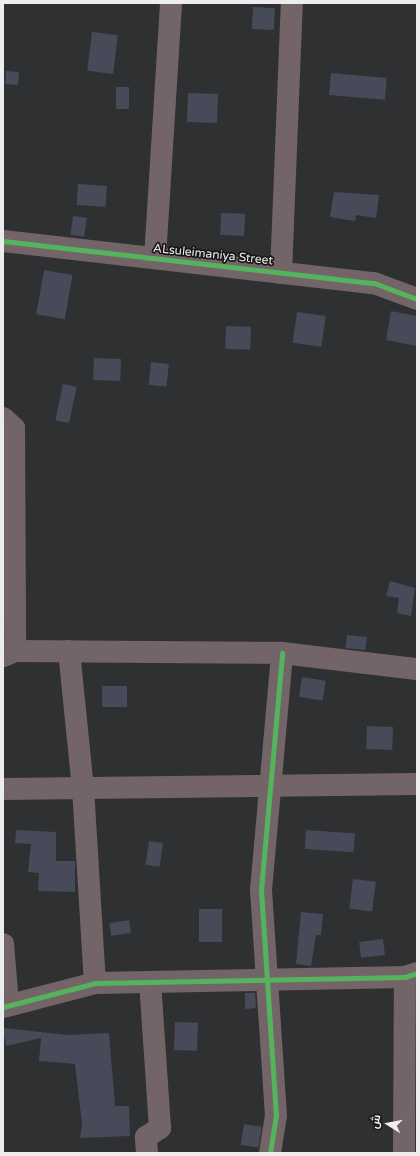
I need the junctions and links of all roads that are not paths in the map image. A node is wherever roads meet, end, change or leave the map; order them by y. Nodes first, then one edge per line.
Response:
1 (171, 3) edge
2 (292, 3) edge
3 (3, 241) edge
4 (155, 258) junction
5 (281, 273) junction
6 (417, 300) edge
7 (3, 418) edge
8 (69, 651) junction
9 (9, 653) edge
10 (282, 653) junction
11 (417, 669) edge
12 (417, 784) edge
13 (271, 786) junction
14 (83, 788) junction
15 (3, 789) edge
16 (3, 944) edge
17 (411, 975) edge
18 (267, 980) junction
19 (150, 982) junction
20 (95, 983) junction
21 (5, 1006) edge
22 (146, 1153) edge
23 (270, 1153) edge
24 (404, 1153) edge

1 - 4 street
2 - 5 street
3 - 4 street, ALsuleimaniya Street
4 - 5 street, ALsuleimaniya Street
5 - 6 street, ALsuleimaniya Street
7 - 9 street
8 - 9 street
8 - 10 street
8 - 14 street
10 - 11 street
10 - 13 street
12 - 13 street
13 - 14 street
13 - 18 street
14 - 15 street
14 - 20 street
16 - 21 street
17 - 18 street
17 - 24 street
18 - 19 street
18 - 23 street
19 - 20 street
19 - 22 street
20 - 21 street

